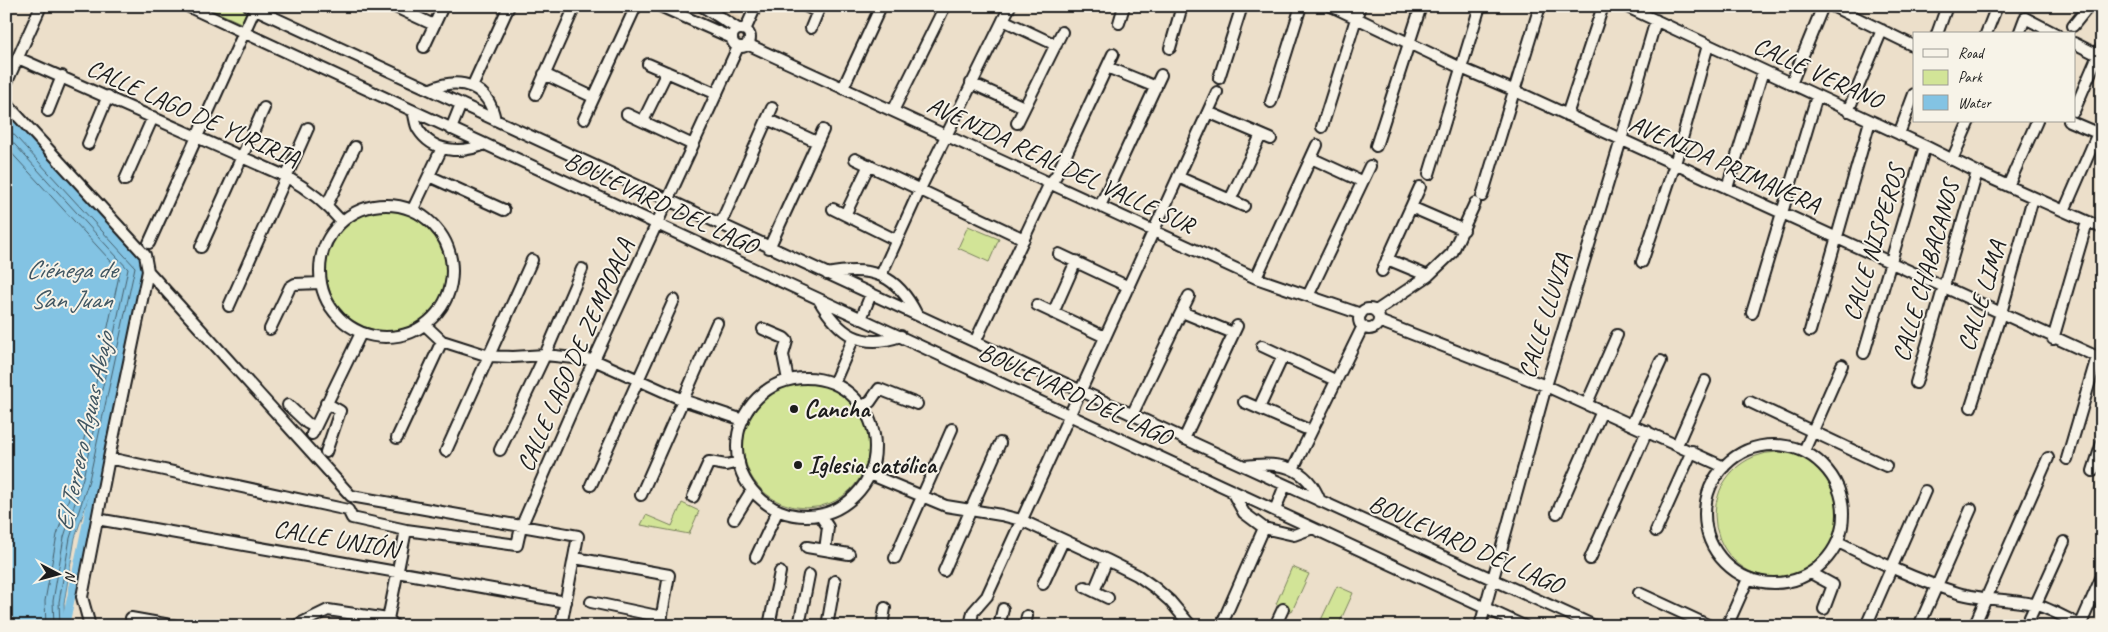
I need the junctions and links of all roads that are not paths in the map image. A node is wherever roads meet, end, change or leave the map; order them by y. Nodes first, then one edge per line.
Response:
1 (41, 6) edge
2 (187, 6) edge
3 (393, 6) edge
4 (443, 6) edge
5 (509, 6) edge
6 (576, 6) edge
7 (636, 6) edge
8 (660, 6) edge
9 (702, 6) edge
10 (756, 6) edge
11 (805, 6) edge
12 (881, 6) edge
13 (945, 6) edge
14 (1010, 6) edge
15 (1124, 6) edge
16 (1182, 6) edge
17 (1242, 6) edge
18 (1301, 6) edge
19 (1331, 6) edge
20 (1360, 6) edge
21 (1420, 6) edge
22 (1480, 6) edge
23 (1540, 6) edge
24 (1603, 6) edge
25 (1823, 6) edge
26 (1832, 6) edge
27 (1948, 6) edge
28 (1997, 6) edge
29 (2090, 6) edge
30 (253, 7) edge
31 (1626, 7) edge
32 (819, 9) edge
33 (1357, 18) junction
34 (1003, 20) junction
35 (1656, 20) junction
36 (1119, 22) dead end
37 (434, 25) junction
38 (2073, 26) dead end
39 (811, 28) dead end
40 (1882, 30) junction
41 (738, 32) junction
42 (1062, 32) dead end
43 (1938, 32) edge
44 (1987, 32) edge
45 (2021, 32) edge
46 (2052, 32) edge
47 (245, 33) junction
48 (1056, 44) junction
49 (1409, 44) junction
50 (2076, 44) edge
51 (743, 45) junction
52 (1708, 46) junction
53 (1913, 46) edge
54 (424, 47) dead end
55 (1170, 48) dead end
56 (2100, 52) edge
57 (1112, 54) dead end
58 (18, 58) junction
59 (648, 64) dead end
60 (1106, 67) junction
61 (1461, 68) junction
62 (1763, 71) junction
63 (667, 72) junction
64 (544, 74) junction
65 (1161, 75) dead end
66 (62, 76) junction
67 (1219, 78) dead end
68 (971, 83) junction
69 (6, 84) edge
70 (1791, 84) junction
71 (472, 87) junction
72 (1156, 87) junction
73 (843, 88) junction
74 (431, 89) junction
75 (1514, 90) junction
76 (1217, 92) dead end
77 (536, 94) dead end
78 (717, 94) junction
79 (108, 96) junction
80 (1817, 96) junction
81 (593, 97) junction
82 (1913, 97) edge
83 (1271, 102) dead end
84 (6, 103) edge
85 (461, 104) junction
86 (2076, 106) edge
87 (1024, 107) junction
88 (264, 108) dead end
89 (772, 108) dead end
90 (48, 111) dead end
91 (413, 111) junction
92 (893, 111) junction
93 (1848, 111) junction
94 (1208, 112) junction
95 (627, 114) dead end
96 (1567, 115) junction
97 (153, 117) junction
98 (584, 119) dead end
99 (767, 119) junction
100 (495, 120) junction
101 (643, 121) junction
102 (1870, 121) junction
103 (1969, 122) edge
104 (2037, 122) edge
105 (2072, 122) edge
106 (1017, 123) dead end
107 (1322, 126) dead end
108 (308, 128) dead end
109 (451, 129) junction
110 (823, 130) dead end
111 (1899, 134) junction
112 (2100, 134) edge
113 (1261, 135) junction
114 (946, 136) junction
115 (197, 137) junction
116 (1271, 139) dead end
117 (1621, 140) junction
118 (818, 142) junction
119 (88, 144) dead end
120 (485, 144) junction
121 (693, 145) junction
122 (1316, 145) dead end
123 (355, 146) dead end
124 (1376, 146) dead end
125 (1925, 146) junction
126 (442, 148) junction
127 (242, 156) junction
128 (1311, 158) junction
129 (855, 159) dead end
130 (1952, 160) junction
131 (1674, 164) junction
132 (869, 165) junction
133 (1370, 166) dead end
134 (1977, 172) junction
135 (1429, 174) dead end
136 (429, 176) junction
137 (287, 177) junction
138 (1178, 177) junction
139 (125, 180) dead end
140 (1361, 180) junction
141 (1050, 183) junction
142 (1420, 186) dead end
143 (2008, 186) junction
144 (1727, 188) junction
145 (920, 189) junction
146 (2033, 198) junction
147 (668, 200) junction
148 (1230, 200) junction
149 (327, 205) junction
150 (1100, 206) junction
151 (1244, 206) dead end
152 (1411, 207) junction
153 (412, 209) junction
154 (833, 209) dead end
155 (504, 210) dead end
156 (2064, 211) junction
157 (1783, 213) junction
158 (844, 215) junction
159 (341, 221) junction
160 (2088, 222) junction
161 (656, 224) junction
162 (720, 225) junction
163 (2102, 228) edge
164 (1464, 230) junction
165 (1154, 231) junction
166 (1836, 238) junction
167 (1024, 239) junction
168 (896, 240) junction
169 (149, 243) dead end
170 (201, 247) dead end
171 (769, 248) junction
172 (1060, 254) dead end
173 (1387, 259) junction
174 (532, 260) dead end
175 (1076, 261) junction
176 (1642, 262) dead end
177 (1891, 262) junction
178 (582, 269) dead end
179 (148, 271) junction
180 (1382, 271) dead end
181 (827, 274) junction
182 (881, 276) junction
183 (1428, 276) junction
184 (1256, 278) junction
185 (320, 283) junction
186 (1129, 287) junction
187 (1944, 287) junction
188 (871, 294) junction
189 (1189, 296) dead end
190 (1308, 296) junction
191 (674, 300) dead end
192 (819, 300) junction
193 (229, 306) dead end
194 (1037, 306) dead end
195 (1182, 312) junction
196 (1052, 313) junction
197 (2001, 313) junction
198 (1361, 314) junction
199 (1752, 314) dead end
200 (918, 315) junction
201 (1377, 316) junction
202 (861, 319) junction
203 (717, 323) dead end
204 (424, 325) junction
205 (1363, 326) junction
206 (270, 329) dead end
207 (763, 329) dead end
208 (1810, 331) dead end
209 (362, 333) junction
210 (1617, 335) dead end
211 (901, 336) junction
212 (854, 337) junction
213 (1105, 337) junction
214 (2053, 339) junction
215 (442, 341) junction
216 (975, 342) junction
217 (1262, 346) dead end
218 (1864, 353) dead end
219 (545, 355) junction
220 (489, 356) junction
221 (1283, 356) junction
222 (2099, 358) edge
223 (594, 360) junction
224 (1661, 361) dead end
225 (1842, 365) dead end
226 (638, 380) junction
227 (788, 380) junction
228 (1335, 380) junction
229 (1706, 381) dead end
230 (1916, 382) dead end
231 (834, 384) junction
232 (1546, 386) junction
233 (1080, 390) junction
234 (683, 400) junction
235 (1244, 402) dead end
236 (1750, 402) dead end
237 (1587, 403) junction
238 (326, 404) junction
239 (917, 404) dead end
240 (288, 405) dead end
241 (862, 406) junction
242 (1971, 407) dead end
243 (1260, 408) junction
244 (1602, 411) junction
245 (1069, 415) junction
246 (1132, 415) junction
247 (743, 420) junction
248 (1632, 424) junction
249 (952, 429) dead end
250 (1311, 431) junction
251 (1647, 431) junction
252 (1812, 433) junction
253 (398, 438) dead end
254 (1184, 439) junction
255 (1000, 443) dead end
256 (2102, 443) edge
257 (1677, 445) junction
258 (500, 450) dead end
259 (446, 451) dead end
260 (1692, 451) junction
261 (1804, 451) junction
262 (326, 452) dead end
263 (109, 458) junction
264 (2048, 458) dead end
265 (2067, 459) dead end
266 (739, 462) junction
267 (1245, 466) junction
268 (1886, 466) dead end
269 (1724, 467) junction
270 (1293, 469) junction
271 (2093, 472) dead end
272 (869, 474) junction
273 (591, 485) dead end
274 (1285, 485) junction
275 (752, 490) junction
276 (1231, 490) junction
277 (1925, 491) dead end
278 (642, 494) dead end
279 (351, 496) junction
280 (693, 497) dead end
281 (922, 498) junction
282 (1320, 501) junction
283 (1971, 509) dead end
284 (348, 510) junction
285 (778, 510) junction
286 (1275, 510) junction
287 (971, 511) junction
288 (1557, 513) dead end
289 (820, 515) junction
290 (97, 519) junction
291 (734, 519) dead end
292 (1022, 520) junction
293 (521, 527) junction
294 (1264, 528) junction
295 (1313, 528) junction
296 (406, 530) junction
297 (1656, 531) dead end
298 (1063, 541) junction
299 (1838, 542) junction
300 (2064, 542) dead end
301 (807, 547) dead end
302 (825, 550) junction
303 (849, 554) dead end
304 (756, 556) dead end
305 (574, 558) junction
306 (895, 558) dead end
307 (1590, 559) dead end
308 (1107, 560) junction
309 (1892, 568) junction
310 (944, 571) dead end
311 (399, 572) junction
312 (780, 572) dead end
313 (1811, 574) junction
314 (809, 575) dead end
315 (2102, 576) edge
316 (1492, 579) junction
317 (1748, 579) junction
318 (836, 581) dead end
319 (1043, 584) dead end
320 (1937, 586) junction
321 (1639, 593) dead end
322 (1108, 598) dead end
323 (1986, 599) junction
324 (566, 602) junction
325 (591, 602) dead end
326 (2035, 605) junction
327 (885, 608) dead end
328 (1485, 608) junction
329 (1003, 609) dead end
330 (1283, 609) dead end
331 (1824, 609) dead end
332 (131, 618) dead end
333 (661, 621) edge
334 (392, 622) edge
335 (2081, 625) edge
336 (90, 626) edge
337 (176, 626) edge
338 (294, 626) edge
339 (561, 626) edge
340 (769, 626) edge
341 (799, 626) edge
342 (826, 626) edge
343 (882, 626) edge
344 (970, 626) edge
345 (999, 626) edge
346 (1191, 626) edge
347 (1221, 626) edge
348 (1275, 626) edge
349 (1480, 626) edge
350 (1524, 626) edge
351 (1595, 626) edge
352 (1710, 626) edge
353 (1727, 626) edge
354 (1866, 626) edge
355 (1919, 626) edge
356 (1974, 626) edge
357 (2026, 626) edge

1 - 58 street
2 - 47 street, BOULEVARD DEL LAGO
3 - 37 street
4 - 37 street
5 - 71 street
6 - 64 street
7 - 81 street
8 - 41 street
9 - 41 street
10 - 41 street
11 - 32 street
12 - 73 street
13 - 92 street
14 - 34 street
15 - 36 street
16 - 55 street
17 - 67 street
18 - 83 street
19 - 33 street, AVENIDA PRIMAVERA
20 - 33 street
21 - 49 street
22 - 61 street
23 - 75 street
24 - 96 street
25 - 70 street
26 - 40 street
27 - 43 street
28 - 44 street
29 - 38 street
30 - 47 street
30 - 74 street, BOULEVARD DEL LAGO
31 - 35 street, CALLE VERANO
32 - 39 street
33 - 49 street, AVENIDA PRIMAVERA
33 - 107 street
34 - 48 street
34 - 68 street
35 - 52 street, CALLE VERANO
35 - 117 street, CALLE LLUVIA
37 - 54 street
40 - 53 street
40 - 93 street
41 - 51 street
41 - 51 street
42 - 48 street
45 - 46 street
47 - 91 street, BOULEVARD DEL LAGO
47 - 115 street
48 - 87 street
49 - 61 street, AVENIDA PRIMAVERA
49 - 124 street
50 - 56 street
51 - 73 street, AVENIDA REAL DEL VALLE SUR
51 - 78 street, CALLE LAGO DE ZEMPOALA
52 - 62 street, CALLE VERANO
52 - 131 street
56 - 86 street
57 - 60 street
58 - 66 street, CALLE LAGO DE YURIRIA
58 - 69 street
59 - 63 street
60 - 72 street
60 - 141 street
61 - 75 street, AVENIDA PRIMAVERA
61 - 135 street
62 - 70 street, CALLE VERANO
62 - 144 street
63 - 78 street
63 - 101 street
64 - 77 street
64 - 81 street
65 - 72 street
66 - 79 street, CALLE LAGO DE YURIRIA
66 - 90 street
68 - 87 street
68 - 114 street
70 - 80 street, CALLE VERANO
71 - 74 street
71 - 100 street
72 - 150 street
73 - 92 street, AVENIDA REAL DEL VALLE SUR
74 - 85 street, BOULEVARD DEL LAGO
75 - 96 street, AVENIDA PRIMAVERA
75 - 164 street
76 - 94 street
78 - 121 street, CALLE LAGO DE ZEMPOALA
79 - 97 street, CALLE LAGO DE YURIRIA
79 - 119 street
80 - 93 street, CALLE VERANO
80 - 157 street
81 - 98 street
82 - 111 street, CALLE NISPEROS
84 - 179 street
85 - 100 street, BOULEVARD DEL LAGO
85 - 109 street
87 - 106 street
88 - 127 street
89 - 99 street
91 - 109 street, BOULEVARD DEL LAGO
91 - 126 street
92 - 114 street, AVENIDA REAL DEL VALLE SUR
93 - 102 street, CALLE VERANO
94 - 113 street
94 - 138 street
95 - 101 street
96 - 117 street, AVENIDA PRIMAVERA
97 - 115 street, CALLE LAGO DE YURIRIA
97 - 139 street
99 - 118 street
99 - 162 street
100 - 147 street, BOULEVARD DEL LAGO
101 - 121 street
102 - 111 street, CALLE VERANO
102 - 166 street
103 - 130 street
104 - 143 street
105 - 112 street
108 - 137 street
109 - 120 street, BOULEVARD DEL LAGO
110 - 118 street
111 - 125 street, CALLE VERANO
112 - 156 street
113 - 116 street
113 - 148 street
114 - 141 street, AVENIDA REAL DEL VALLE SUR
114 - 145 street
115 - 127 street, CALLE LAGO DE YURIRIA
115 - 169 street
117 - 131 street, AVENIDA PRIMAVERA
117 - 232 street, CALLE LLUVIA
118 - 171 street
120 - 126 street
120 - 161 street, BOULEVARD DEL LAGO
121 - 147 street, CALLE LAGO DE ZEMPOALA
122 - 128 street
123 - 149 street
125 - 130 street, CALLE VERANO
125 - 177 street, CALLE NISPEROS
126 - 136 street
127 - 137 street, CALLE LAGO DE YURIRIA
127 - 170 street
128 - 140 street
128 - 184 street
129 - 132 street
130 - 134 street, CALLE VERANO
131 - 144 street, AVENIDA PRIMAVERA
131 - 176 street
132 - 145 street
132 - 158 street
133 - 140 street
134 - 143 street, CALLE VERANO
134 - 187 street, CALLE CHABACANOS
136 - 153 street
136 - 155 street
137 - 149 street, CALLE LAGO DE YURIRIA
137 - 193 street
138 - 148 street
138 - 165 street
140 - 190 street
141 - 150 street, AVENIDA REAL DEL VALLE SUR
141 - 167 street
142 - 152 street
143 - 146 street, CALLE VERANO
144 - 157 street, AVENIDA PRIMAVERA
145 - 167 street
145 - 168 street
146 - 156 street, CALLE VERANO
146 - 197 street, CALLE LIMA
147 - 161 street, CALLE LAGO DE ZEMPOALA
147 - 162 street, BOULEVARD DEL LAGO
148 - 151 street
149 - 159 street, CALLE LAGO DE YURIRIA
150 - 165 street, AVENIDA REAL DEL VALLE SUR
152 - 164 street
152 - 173 street
153 - 159 street
153 - 204 street
154 - 158 street
156 - 160 street, CALLE VERANO
157 - 166 street, AVENIDA PRIMAVERA
157 - 199 street
158 - 168 street
159 - 185 street
160 - 163 street, CALLE VERANO
160 - 214 street
161 - 192 street, BOULEVARD DEL LAGO
161 - 223 street, CALLE LAGO DE ZEMPOALA
162 - 171 street, BOULEVARD DEL LAGO
164 - 183 street
165 - 184 street, AVENIDA REAL DEL VALLE SUR
165 - 186 street
166 - 177 street, AVENIDA PRIMAVERA
166 - 208 street
167 - 216 street
168 - 182 street
171 - 181 street, BOULEVARD DEL LAGO
172 - 175 street
173 - 180 street
173 - 183 street
174 - 220 street
175 - 186 street
175 - 196 street
177 - 187 street, AVENIDA PRIMAVERA
177 - 218 street, CALLE NISPEROS
178 - 219 street
179 - 263 street
179 - 279 street
181 - 182 street
181 - 188 street, BOULEVARD DEL LAGO
182 - 200 street
183 - 201 street
184 - 190 street, AVENIDA REAL DEL VALLE SUR
185 - 206 street
185 - 209 street
186 - 213 street
187 - 197 street, AVENIDA PRIMAVERA
187 - 230 street, CALLE CHABACANOS
188 - 200 street, BOULEVARD DEL LAGO
188 - 202 street
189 - 195 street
190 - 198 street, AVENIDA REAL DEL VALLE SUR
191 - 226 street
192 - 202 street, BOULEVARD DEL LAGO
192 - 212 street
194 - 196 street
195 - 246 street
195 - 254 street
196 - 213 street
197 - 214 street, AVENIDA PRIMAVERA
197 - 242 street, CALLE LIMA
198 - 201 street
198 - 205 street
200 - 216 street, BOULEVARD DEL LAGO
201 - 205 street
201 - 232 street
202 - 211 street, BOULEVARD DEL LAGO
203 - 234 street
204 - 209 street
204 - 215 street
205 - 228 street
207 - 227 street
209 - 238 street
210 - 237 street
211 - 212 street
211 - 245 street, BOULEVARD DEL LAGO
212 - 231 street
213 - 233 street
214 - 222 street, AVENIDA PRIMAVERA
215 - 220 street
215 - 253 street
216 - 233 street, BOULEVARD DEL LAGO
217 - 221 street
219 - 220 street
219 - 223 street
219 - 258 street
220 - 259 street
221 - 228 street
221 - 243 street
222 - 265 street
223 - 226 street
223 - 293 street, CALLE LAGO DE ZEMPOALA
224 - 248 street
225 - 252 street
226 - 234 street
226 - 273 street
227 - 231 street
227 - 247 street
228 - 250 street
229 - 257 street
231 - 241 street
232 - 237 street
232 - 316 street, CALLE LLUVIA
233 - 245 street
233 - 246 street, BOULEVARD DEL LAGO
234 - 247 street
234 - 278 street
235 - 243 street
236 - 252 street
237 - 244 street
238 - 240 street
238 - 262 street
239 - 241 street
241 - 272 street
243 - 250 street
244 - 248 street
244 - 288 street
245 - 276 street, BOULEVARD DEL LAGO
245 - 292 street
246 - 254 street, BOULEVARD DEL LAGO
247 - 266 street
248 - 251 street
249 - 281 street
250 - 270 street
251 - 257 street
251 - 307 street
252 - 261 street
252 - 268 street
254 - 267 street, BOULEVARD DEL LAGO
255 - 287 street
256 - 271 street
257 - 260 street
260 - 269 street
260 - 297 street
261 - 269 street
261 - 299 street
263 - 284 street
263 - 290 street
264 - 323 street
266 - 275 street
266 - 280 street
267 - 270 street, BOULEVARD DEL LAGO
267 - 274 street, BOULEVARD DEL LAGO
269 - 317 street
270 - 282 street, BOULEVARD DEL LAGO
272 - 281 street
272 - 289 street
274 - 282 street, BOULEVARD DEL LAGO
274 - 286 street
275 - 285 street
275 - 291 street
276 - 286 street, BOULEVARD DEL LAGO
276 - 294 street
277 - 309 street
279 - 284 street
279 - 293 street
281 - 287 street
281 - 306 street
282 - 316 street, BOULEVARD DEL LAGO
283 - 320 street
284 - 296 street
285 - 289 street
285 - 304 street
286 - 295 street, BOULEVARD DEL LAGO
287 - 292 street
287 - 310 street
289 - 302 street
290 - 311 street, CALLE UNIÓN
290 - 336 street
292 - 298 street
292 - 344 street
293 - 296 street, CALLE LAGO DE ZEMPOALA
293 - 305 street
294 - 295 street
294 - 347 street
295 - 328 street, BOULEVARD DEL LAGO
296 - 311 street
298 - 308 street
298 - 319 street
299 - 309 street
299 - 313 street
300 - 326 street
301 - 302 street
302 - 303 street
305 - 324 street
305 - 333 street
308 - 322 street
308 - 346 street
309 - 320 street
309 - 354 street
311 - 324 street, CALLE UNIÓN
311 - 334 street
312 - 340 street
313 - 317 street
313 - 331 street
314 - 341 street
315 - 335 street
316 - 328 street, CALLE LLUVIA
316 - 351 street, BOULEVARD DEL LAGO
317 - 353 street
318 - 342 street
320 - 323 street
320 - 355 street
321 - 352 street
323 - 326 street
323 - 356 street
324 - 339 street
325 - 333 street
326 - 335 street
326 - 357 street
327 - 343 street
328 - 349 street, CALLE LLUVIA
328 - 350 street, BOULEVARD DEL LAGO
329 - 345 street
330 - 348 street
332 - 337 street
334 - 338 street

